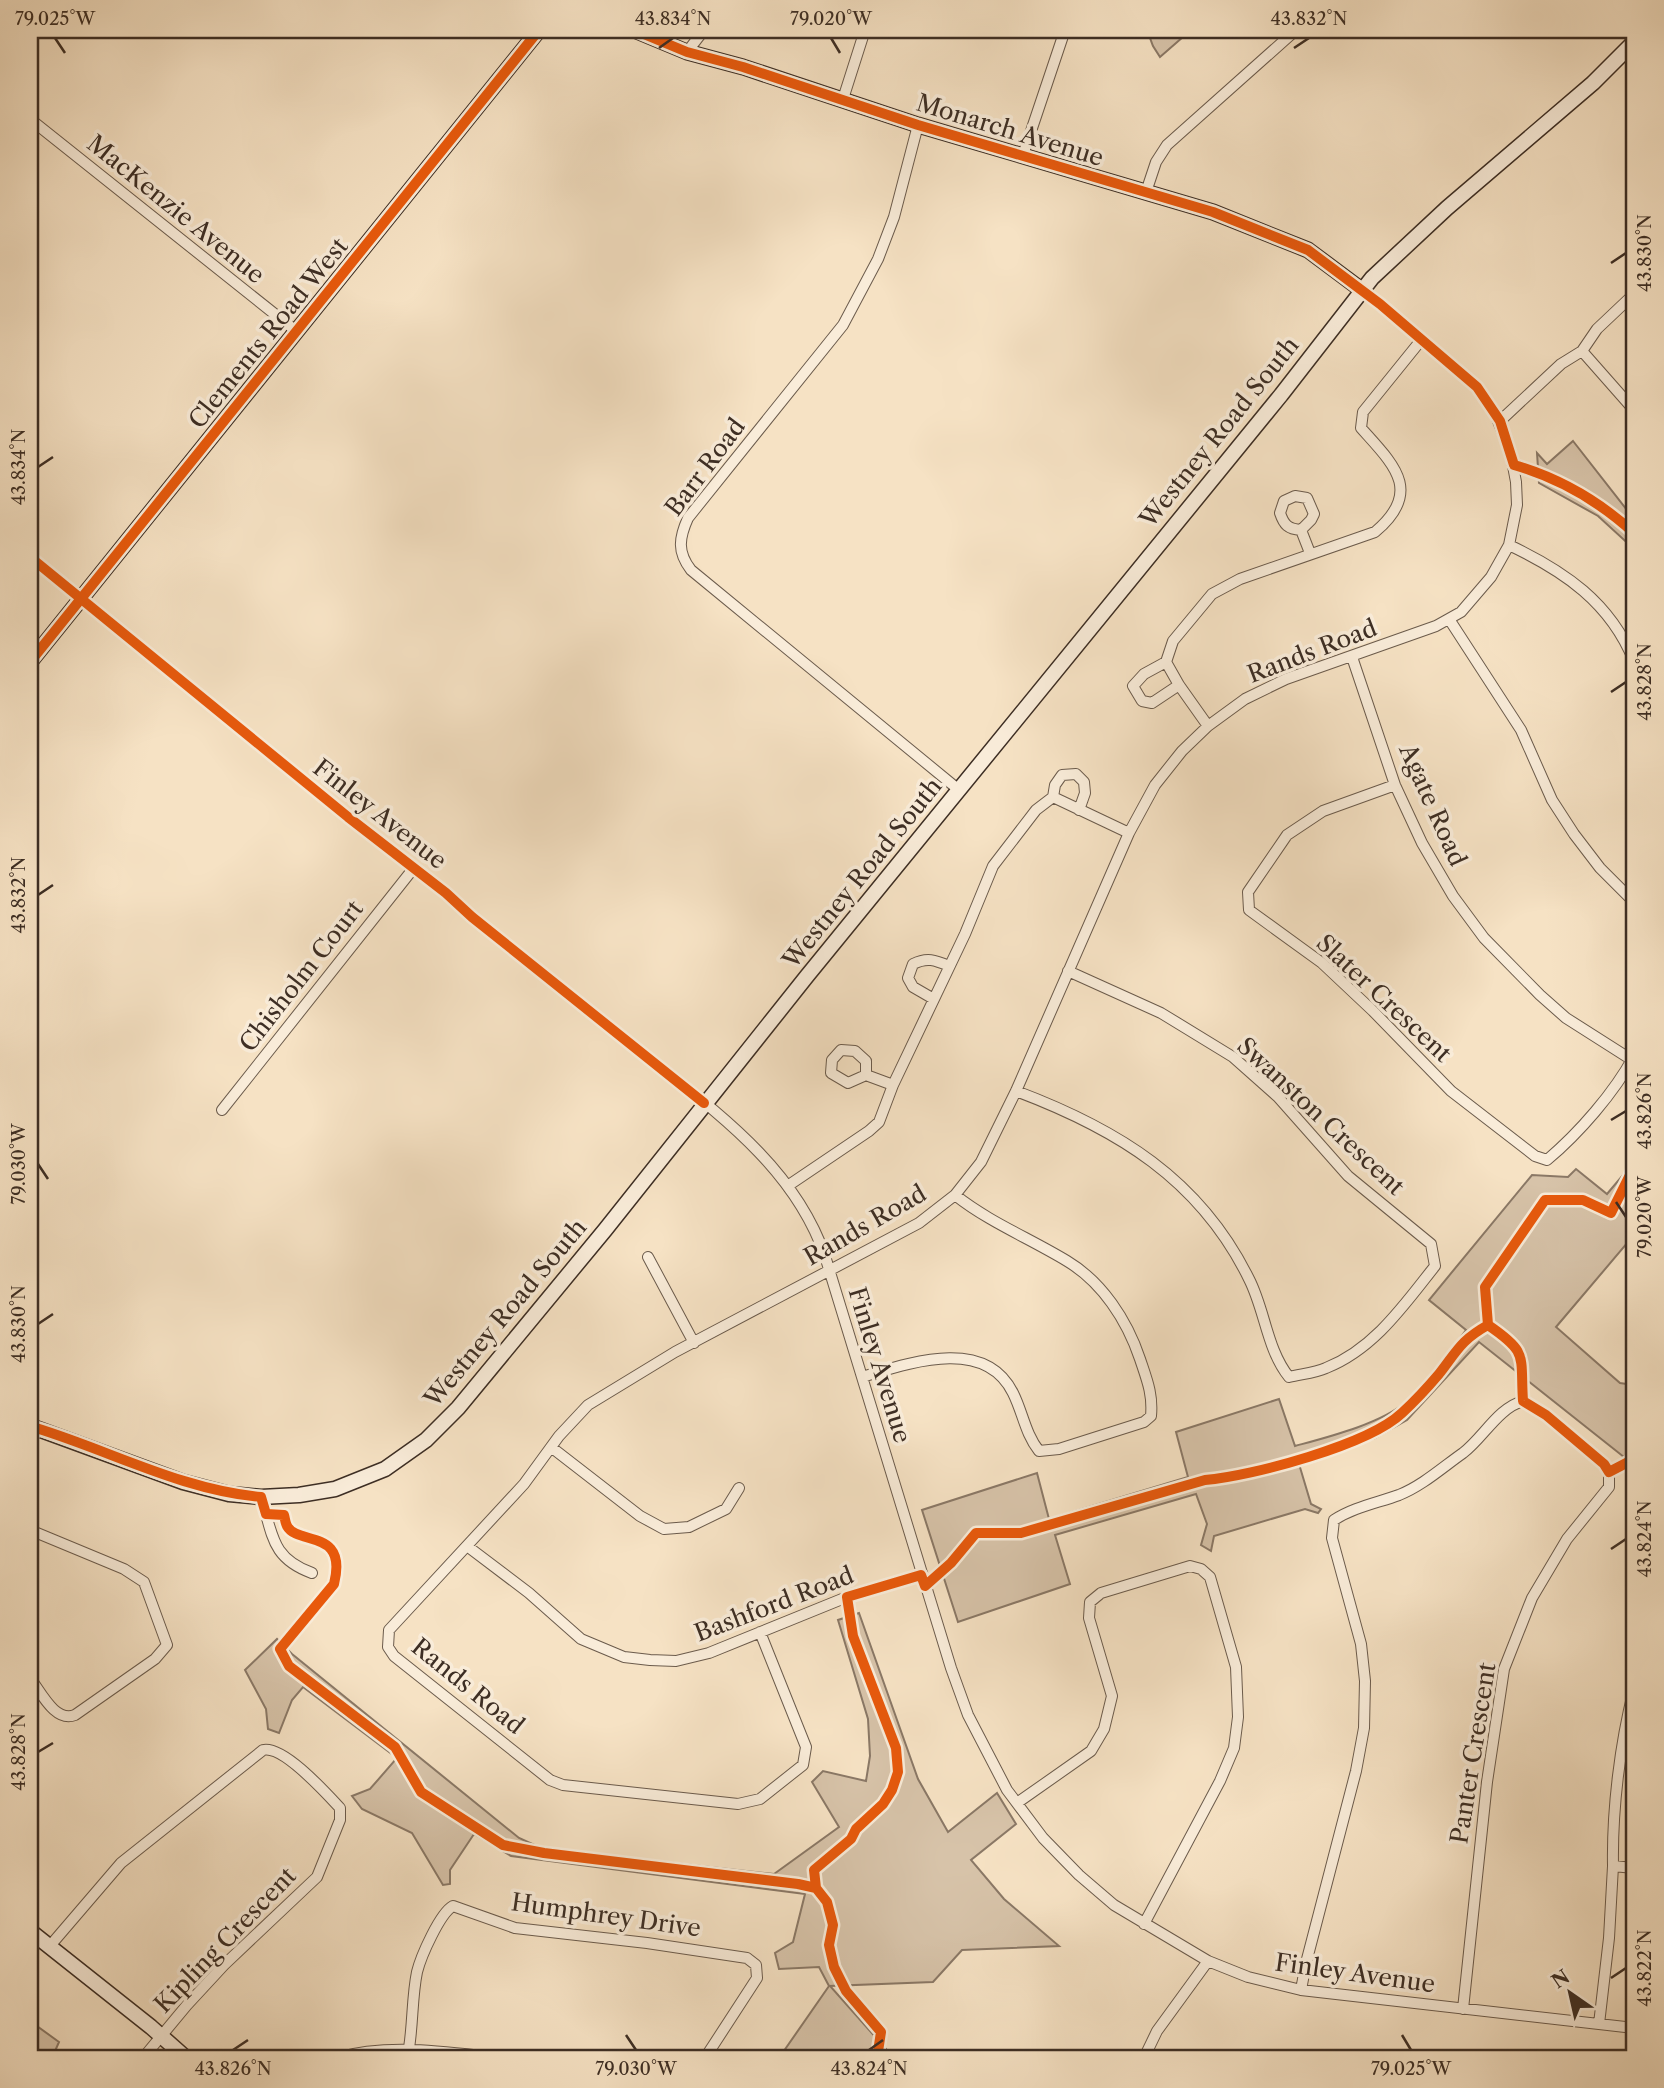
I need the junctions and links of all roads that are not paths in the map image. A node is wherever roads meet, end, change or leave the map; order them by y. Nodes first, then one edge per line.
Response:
1 (539, 30) edge
2 (634, 30) edge
3 (704, 30) edge
4 (865, 30) edge
5 (1065, 30) edge
6 (1296, 30) edge
7 (1634, 41) edge
8 (687, 52) junction
9 (843, 99) junction
10 (30, 119) edge
11 (918, 125) junction
12 (1023, 155) junction
13 (1146, 192) junction
14 (1363, 291) junction
15 (1634, 294) edge
16 (296, 331) junction
17 (1422, 339) junction
18 (1582, 351) junction
19 (1634, 410) edge
20 (1500, 421) junction
21 (1301, 530) dead end
22 (1509, 545) junction
23 (1310, 553) junction
24 (30, 556) edge
25 (81, 598) junction
26 (1449, 619) junction
27 (1352, 657) junction
28 (1634, 661) edge
29 (30, 662) edge
30 (1166, 662) junction
31 (1179, 685) junction
32 (1208, 726) junction
33 (1395, 785) junction
34 (959, 790) junction
35 (1053, 797) junction
36 (1079, 810) junction
37 (1129, 833) junction
38 (413, 869) junction
39 (1634, 902) edge
40 (949, 966) junction
41 (1068, 971) junction
42 (932, 998) junction
43 (1633, 1058) edge
44 (866, 1075) dead end
45 (893, 1085) junction
46 (1016, 1091) junction
47 (704, 1103) junction
48 (222, 1110) dead end
49 (789, 1185) junction
50 (954, 1195) junction
51 (648, 1257) dead end
52 (829, 1271) junction
53 (694, 1343) junction
54 (862, 1377) junction
55 (33, 1427) edge
56 (30, 1442) edge
57 (551, 1447) junction
58 (739, 1488) dead end
59 (261, 1497) junction
60 (30, 1530) edge
61 (467, 1546) junction
62 (312, 1573) dead end
63 (921, 1575) junction
64 (760, 1632) junction
65 (30, 1678) edge
66 (1634, 1689) edge
67 (1017, 1803) junction
68 (1613, 1866) junction
69 (1634, 1868) edge
70 (1144, 1924) junction
71 (30, 1931) edge
72 (49, 1947) junction
73 (1208, 1961) junction
74 (1301, 1990) junction
75 (1463, 2009) junction
76 (1599, 2024) junction
77 (1634, 2028) edge
78 (161, 2036) junction
79 (409, 2048) junction
80 (143, 2058) edge
81 (186, 2058) edge
82 (336, 2058) edge
83 (499, 2058) edge
84 (705, 2058) edge
85 (1144, 2058) edge

1 - 16 main road, Clements Road West
2 - 8 main road, Monarch Avenue
3 - 8 street
4 - 9 street
5 - 12 street
6 - 13 street
7 - 14 main road, Westney Road South
8 - 9 main road, Monarch Avenue
9 - 11 main road, Monarch Avenue
10 - 16 street, MacKenzie Avenue
11 - 12 main road, Monarch Avenue
11 - 34 street, Barr Road
12 - 13 main road, Monarch Avenue
13 - 14 main road, Monarch Avenue
14 - 17 street, Rands Road
14 - 34 main road, Westney Road South
15 - 18 street
16 - 25 main road, Clements Road West
17 - 20 street, Rands Road
17 - 23 street
18 - 19 street
18 - 20 street
20 - 22 street, Rands Road
21 - 23 street
22 - 26 street, Rands Road
22 - 28 street
23 - 30 street
24 - 25 street, Finley Avenue
25 - 29 main road, Clements Road West
25 - 38 street, Finley Avenue
26 - 27 street, Rands Road
26 - 39 street
27 - 32 street, Rands Road
27 - 33 street, Agate Road
30 - 31 street
30 - 31 street
31 - 32 street
32 - 37 street, Rands Road
33 - 43 street, Agate Road
33 - 43 street, Slater Crescent
34 - 47 main road, Westney Road South
35 - 36 street
35 - 36 street
35 - 40 street
36 - 37 street
37 - 41 street, Rands Road
38 - 47 street, Finley Avenue
38 - 48 street, Chisholm Court
40 - 42 street
40 - 42 street
41 - 46 street, Rands Road
41 - 46 street, Swanston Crescent
42 - 45 street
44 - 45 street
45 - 49 street
46 - 50 street, Rands Road
47 - 49 street, Finley Avenue
47 - 59 main road, Westney Road South
49 - 52 street, Finley Avenue
50 - 52 street, Rands Road
50 - 54 street
51 - 53 street
52 - 53 street, Rands Road
52 - 54 street, Finley Avenue
53 - 57 street, Rands Road
54 - 63 street, Finley Avenue
55 - 56 main road
55 - 59 main road, Westney Road South
57 - 58 street
57 - 61 street, Rands Road
59 - 62 street
60 - 65 street
61 - 64 street, Bashford Road
61 - 64 street, Rands Road
63 - 64 street, Bashford Road
63 - 67 street, Finley Avenue
66 - 68 street
67 - 70 street, Finley Avenue
67 - 70 street
68 - 69 street
68 - 76 street
70 - 73 street, Finley Avenue
71 - 72 main road
72 - 78 main road
72 - 78 street, Kipling Crescent
73 - 74 street, Finley Avenue
73 - 85 street
74 - 75 street, Finley Avenue
74 - 75 street, Panter Crescent
75 - 76 street, Finley Avenue
76 - 77 street, Finley Avenue
78 - 80 street
78 - 81 main road
79 - 82 street
79 - 83 street
79 - 84 street, Humphrey Drive

